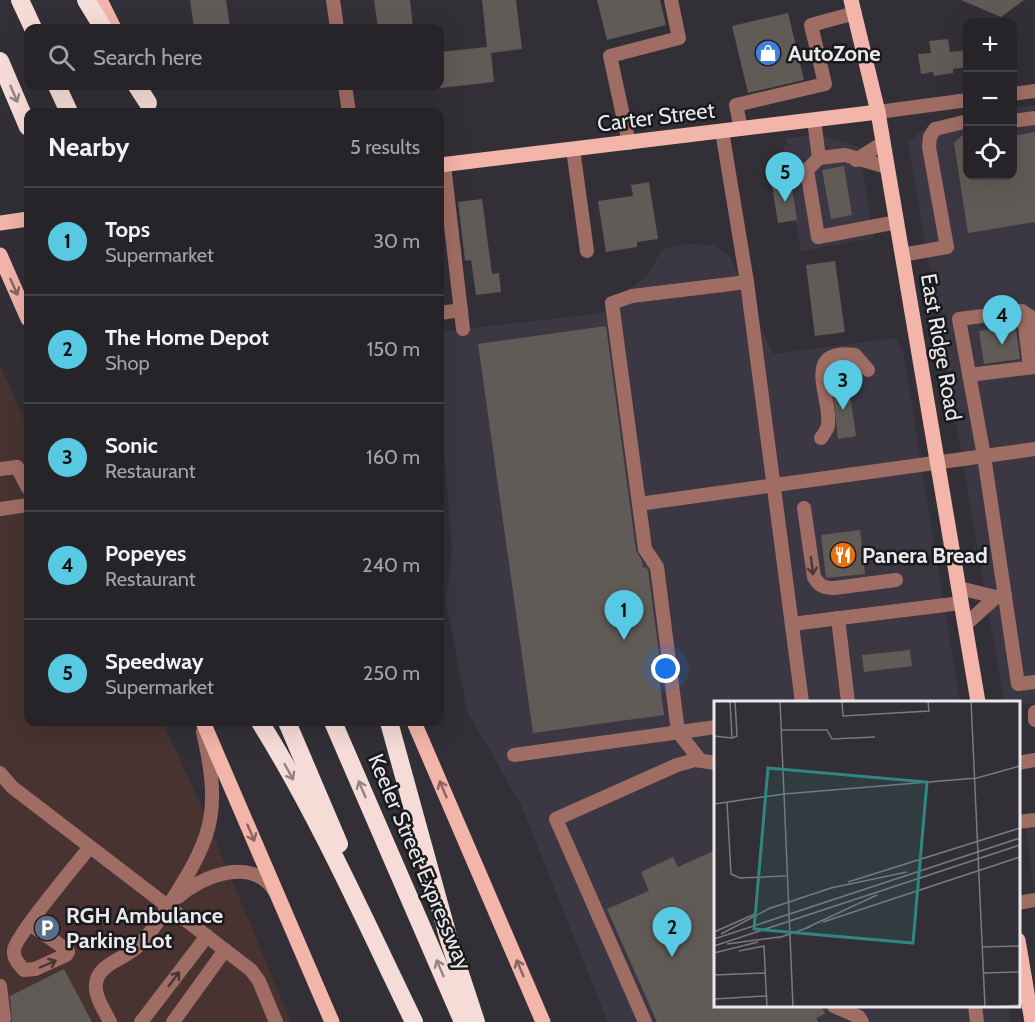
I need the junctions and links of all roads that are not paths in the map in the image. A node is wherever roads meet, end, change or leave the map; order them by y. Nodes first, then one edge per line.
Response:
1 (20, 0) edge
2 (86, 0) edge
3 (100, 0) edge
4 (333, 0) edge
5 (671, 0) edge
6 (853, 6) edge
7 (31, 24) edge
8 (101, 24) edge
9 (112, 24) edge
10 (336, 24) edge
11 (0, 61) edge
12 (59, 90) edge
13 (141, 90) edge
14 (346, 90) edge
15 (1035, 91) edge
16 (1017, 93) edge
17 (963, 101) edge
18 (67, 108) edge
19 (150, 108) edge
20 (348, 108) edge
21 (878, 112) junction
22 (24, 118) edge
23 (1035, 118) edge
24 (814, 120) junction
25 (1017, 120) edge
26 (963, 122) edge
27 (741, 129) junction
28 (722, 131) junction
29 (629, 143) junction
30 (883, 143) junction
31 (573, 149) junction
32 (819, 158) junction
33 (856, 160) junction
34 (444, 165) edge
35 (887, 167) junction
36 (444, 180) edge
37 (24, 220) edge
38 (897, 222) junction
39 (0, 223) edge
40 (587, 251) dead end
41 (0, 255) edge
42 (902, 255) junction
43 (747, 282) junction
44 (24, 310) edge
45 (461, 310) junction
46 (444, 312) edge
47 (960, 322) junction
48 (1034, 323) edge
49 (463, 329) dead end
50 (1035, 341) edge
51 (1032, 367) edge
52 (868, 370) dead end
53 (969, 375) junction
54 (821, 438) dead end
55 (1035, 449) edge
56 (984, 456) junction
57 (938, 463) junction
58 (0, 469) edge
59 (24, 480) edge
60 (773, 485) junction
61 (639, 504) junction
62 (24, 505) edge
63 (0, 508) edge
64 (804, 508) dead end
65 (896, 580) dead end
66 (960, 595) junction
67 (1000, 596) junction
68 (838, 618) junction
69 (792, 624) junction
70 (965, 625) junction
71 (1035, 682) edge
72 (802, 701) edge
73 (848, 701) edge
74 (978, 701) edge
75 (1035, 712) edge
76 (1035, 720) edge
77 (203, 726) edge
78 (204, 726) edge
79 (262, 726) edge
80 (289, 726) edge
81 (335, 726) edge
82 (391, 726) edge
83 (416, 726) edge
84 (714, 727) edge
85 (678, 732) junction
86 (514, 755) dead end
87 (700, 760) junction
88 (1035, 760) edge
89 (1020, 763) edge
90 (714, 764) edge
91 (2, 779) edge
92 (1035, 820) edge
93 (1020, 822) edge
94 (90, 847) junction
95 (278, 897) junction
96 (1035, 900) edge
97 (1020, 903) edge
98 (168, 906) junction
99 (30, 924) dead end
100 (207, 936) junction
101 (1020, 949) edge
102 (225, 950) junction
103 (0, 986) edge
104 (1031, 996) edge
105 (838, 1007) edge
106 (975, 1007) edge
107 (4, 1018) dead end
108 (110, 1022) edge
109 (141, 1022) edge
110 (173, 1022) edge
111 (276, 1022) edge
112 (332, 1022) edge
113 (415, 1022) edge
114 (463, 1022) edge
115 (476, 1022) edge
116 (543, 1022) edge
117 (645, 1022) edge
118 (862, 1022) edge
119 (977, 1022) edge
120 (1032, 1022) edge

1 - 7 highway
2 - 8 highway
3 - 9 main road
4 - 10 street
5 - 29 street
6 - 21 main road, East Ridge Road
6 - 27 street
11 -> 22 highway
12 - 18 highway
13 - 19 highway
14 - 20 street
15 - 16 street
17 - 21 street
21 - 24 main road, Carter Street
21 - 30 main road, East Ridge Road
23 - 25 street
24 - 27 main road, Carter Street
24 - 32 street
26 - 42 street
27 - 28 main road, Carter Street
28 - 29 main road, Carter Street
28 - 43 street
29 - 31 main road, Carter Street
30 - 33 street
30 - 35 main road, East Ridge Road
31 - 34 main road, Carter Street
31 - 40 street
32 - 33 street
32 - 38 street
33 - 35 street
35 - 38 main road, East Ridge Road
36 - 45 street
37 - 39 main road
38 - 42 main road, East Ridge Road
41 -> 44 main road
42 - 57 main road, East Ridge Road
43 - 60 street
43 - 61 street
45 - 46 street
45 - 49 street
47 - 48 street
47 - 51 street
47 - 53 street
48 - 50 street
51 - 53 street
52 - 54 street
53 - 56 street
55 - 56 street
56 - 57 street
56 - 67 street
57 - 60 street
57 - 66 main road, East Ridge Road
58 - 59 street
60 - 61 street
60 - 69 street
61 - 85 street
62 - 63 street
64 -> 65 street
66 - 67 street
66 - 68 street
66 - 70 main road, East Ridge Road
67 - 70 street
67 - 71 street
68 - 69 street
68 - 73 street
69 - 72 street
70 - 74 main road, East Ridge Road
75 - 76 street
77 - 98 street
78 -> 95 main road
79 -> 113 highway
80 - 113 highway
114 -> 81 highway, Keeler Street Expressway
82 - 115 highway
116 -> 83 main road
84 - 85 street
85 - 86 street
85 - 87 street
87 - 90 street
87 - 117 street
88 - 89 street
91 - 94 street
92 - 93 street
94 - 98 street
94 - 99 street
95 - 98 street
95 - 112 main road
96 - 97 street
98 - 100 street
98 - 108 street
100 - 102 street
109 -> 100 street
101 - 104 main road
102 - 110 street
102 - 111 street
103 - 107 street
104 - 120 main road
105 - 118 street
106 - 119 street

